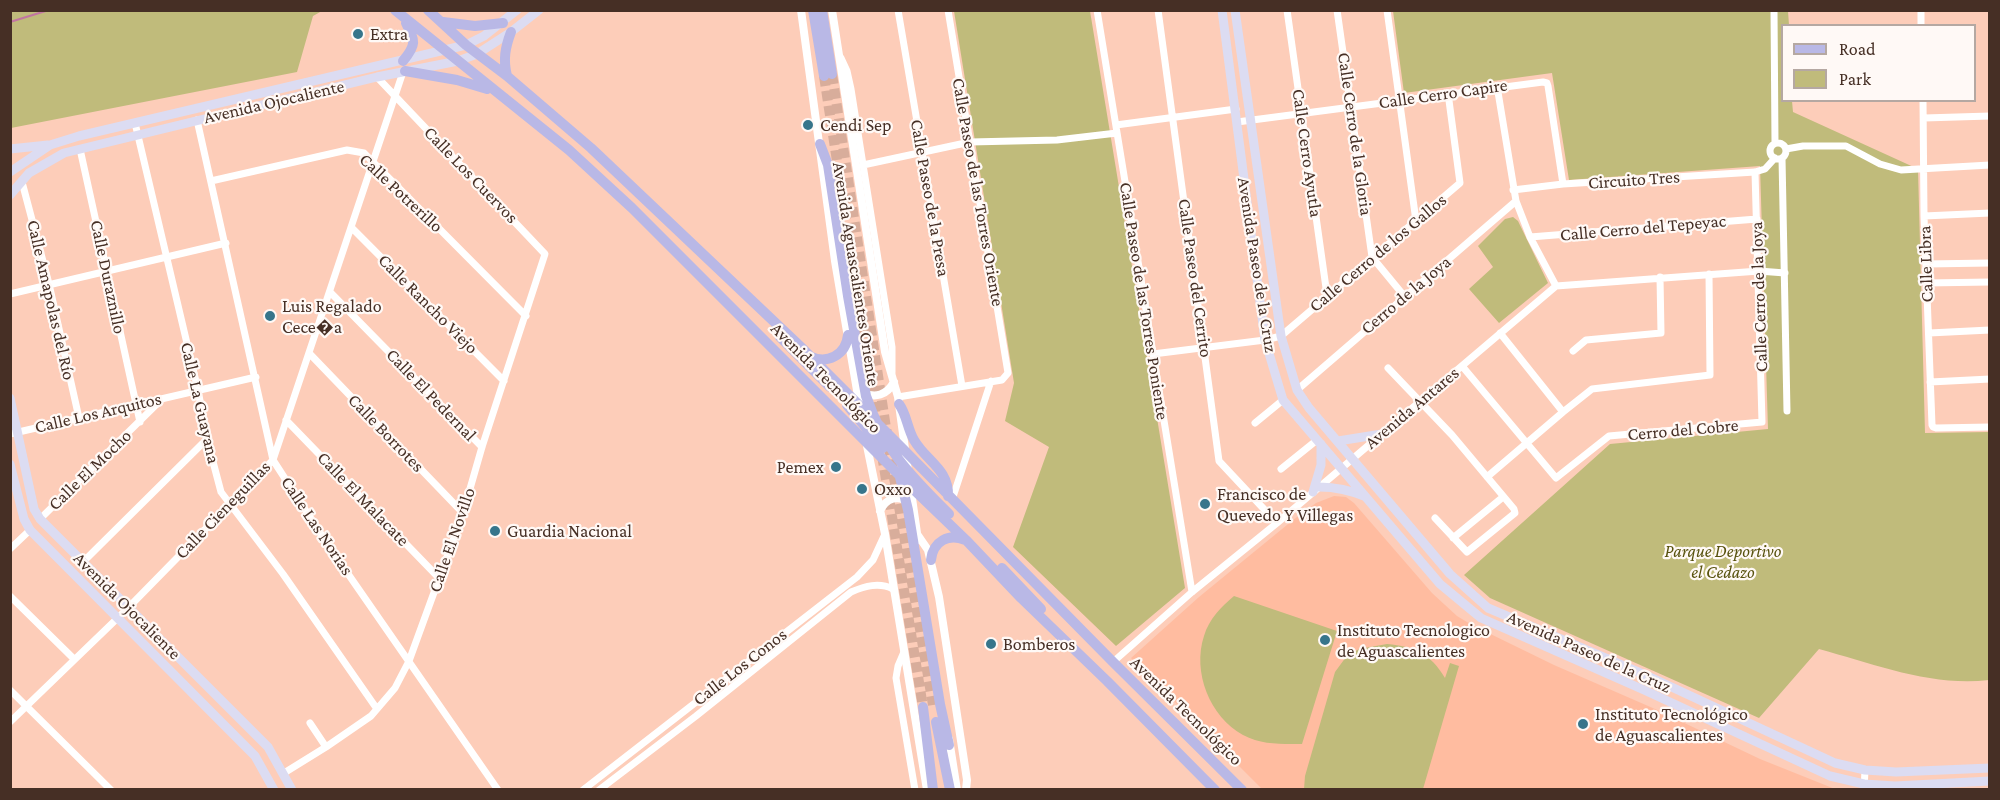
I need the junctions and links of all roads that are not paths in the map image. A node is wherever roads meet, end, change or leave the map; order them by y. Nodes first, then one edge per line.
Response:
1 (428, 10) edge
2 (517, 10) edge
3 (539, 10) edge
4 (801, 10) edge
5 (813, 10) edge
6 (822, 10) edge
7 (832, 10) edge
8 (898, 10) edge
9 (948, 10) edge
10 (1097, 10) edge
11 (1158, 10) edge
12 (1222, 10) edge
13 (1235, 10) edge
14 (1287, 10) edge
15 (1337, 10) edge
16 (1387, 10) edge
17 (1774, 10) edge
18 (399, 14) edge
19 (443, 22) junction
20 (503, 22) junction
21 (511, 32) junction
22 (466, 45) junction
23 (445, 51) junction
24 (837, 53) junction
25 (477, 54) junction
26 (458, 62) junction
27 (404, 68) junction
28 (507, 76) junction
29 (377, 77) junction
30 (1497, 86) junction
31 (1448, 93) junction
32 (396, 96) junction
33 (501, 96) junction
34 (1398, 100) junction
35 (1923, 102) edge
36 (1350, 107) junction
37 (1236, 109) junction
38 (1302, 114) junction
39 (1989, 116) edge
40 (1173, 117) junction
41 (1924, 118) junction
42 (197, 120) junction
43 (1250, 121) junction
44 (1237, 122) junction
45 (135, 123) junction
46 (1116, 124) junction
47 (1117, 133) junction
48 (138, 135) junction
49 (970, 142) junction
50 (1775, 143) junction
51 (820, 144) junction
52 (50, 145) junction
53 (10, 149) edge
54 (80, 149) junction
55 (1786, 149) junction
56 (922, 151) junction
57 (1779, 158) junction
58 (374, 162) junction
59 (863, 165) junction
60 (1989, 165) edge
61 (1923, 168) junction
62 (10, 172) edge
63 (1755, 172) junction
64 (29, 173) junction
65 (211, 181) junction
66 (22, 182) junction
67 (1563, 184) junction
68 (1513, 190) junction
69 (10, 195) edge
70 (1516, 201) junction
71 (1989, 213) edge
72 (1924, 216) junction
73 (1756, 219) junction
74 (1416, 221) junction
75 (352, 228) junction
76 (1530, 237) junction
77 (226, 243) junction
78 (702, 253) junction
79 (545, 254) joint
80 (166, 257) junction
81 (1372, 257) junction
82 (1989, 263) edge
83 (1926, 264) junction
84 (106, 271) junction
85 (1759, 271) junction
86 (1785, 273) junction
87 (1709, 274) junction
88 (1660, 277) junction
89 (1989, 282) edge
90 (1926, 283) junction
91 (49, 284) junction
92 (1556, 286) junction
93 (330, 292) junction
94 (10, 294) edge
95 (1327, 295) junction
96 (1405, 297) junction
97 (526, 316) junction
98 (1989, 330) edge
99 (1500, 333) junction
100 (1929, 333) junction
101 (848, 335) junction
102 (1281, 336) junction
103 (1265, 340) junction
104 (1205, 348) junction
105 (1573, 351) dead end
106 (309, 353) junction
107 (1153, 354) junction
108 (808, 355) junction
109 (1462, 366) junction
110 (1388, 368) dead end
111 (256, 377) junction
112 (1989, 379) edge
113 (893, 380) junction
114 (504, 381) junction
115 (991, 381) junction
116 (1930, 382) junction
117 (856, 385) junction
118 (962, 386) junction
119 (198, 390) junction
120 (1297, 390) junction
121 (10, 398) edge
122 (163, 399) junction
123 (1283, 400) junction
124 (1420, 400) junction
125 (898, 401) junction
126 (135, 405) junction
127 (860, 407) junction
128 (1787, 411) dead end
129 (1563, 412) junction
130 (78, 418) junction
131 (286, 420) junction
132 (140, 422) junction
133 (1762, 422) joint
134 (1255, 423) dead end
135 (1989, 427) edge
136 (14, 433) edge
137 (1382, 434) junction
138 (207, 439) junction
139 (866, 441) junction
140 (1338, 441) junction
141 (1319, 442) junction
142 (1526, 444) junction
143 (482, 447) junction
144 (904, 450) junction
145 (1353, 458) junction
146 (273, 460) junction
147 (10, 464) edge
148 (1342, 468) junction
149 (1281, 469) dead end
150 (1487, 477) junction
151 (911, 487) junction
152 (1316, 490) junction
153 (1503, 496) junction
154 (1368, 497) junction
155 (950, 498) junction
156 (232, 504) junction
157 (914, 508) junction
158 (880, 512) junction
159 (463, 513) junction
160 (1435, 518) dead end
161 (40, 519) junction
162 (1277, 523) junction
163 (30, 530) junction
164 (917, 533) junction
165 (885, 534) junction
166 (1453, 538) junction
167 (966, 540) junction
168 (10, 549) edge
169 (931, 560) junction
170 (83, 562) junction
171 (440, 578) junction
172 (893, 589) junction
173 (1192, 592) junction
174 (10, 596) edge
175 (128, 608) junction
176 (117, 618) junction
177 (904, 652) junction
178 (74, 659) junction
179 (1086, 660) junction
180 (410, 661) junction
181 (1113, 662) junction
182 (10, 690) edge
183 (27, 705) junction
184 (932, 705) junction
185 (689, 708) junction
186 (377, 709) junction
187 (696, 716) junction
188 (10, 722) edge
189 (310, 723) dead end
190 (949, 745) junction
191 (326, 747) junction
192 (1989, 768) edge
193 (1865, 770) junction
194 (284, 773) junction
195 (1989, 781) edge
196 (1864, 787) edge
197 (967, 788) edge
198 (111, 789) edge
199 (274, 789) edge
200 (292, 789) edge
201 (498, 789) edge
202 (583, 789) edge
203 (599, 789) edge
204 (915, 789) edge
205 (927, 789) edge
206 (933, 789) edge
207 (950, 789) edge
208 (957, 789) edge
209 (1215, 789) edge
210 (1242, 789) edge

1 - 19 main road, Avenida Tecnológico
2 - 20 main road, Avenida Ojocaliente
3 - 21 main road, Avenida Ojocaliente
4 - 51 street, Avenida Aguascalientes Oriente
5 - 6 main road
7 - 24 street, Avenida Aguascalientes Oriente
8 - 56 street, Calle Paseo de la Presa
9 - 49 street, Calle Paseo de las Torres Oriente
10 - 46 street, Calle Paseo de las Torres Poniente
11 - 40 street, Calle Paseo del Cerrito
12 - 37 main road, Avenida Paseo de la Cruz
13 - 43 main road, Avenida Paseo de la Cruz
14 - 38 street, Calle Cerro Ayutla
15 - 36 street, Calle Cerro de la Gloria
16 - 34 street
17 - 50 street
18 - 23 main road, Avenida Tecnológico
18 - 27 main road
19 - 20 main road
19 - 22 main road, Avenida Tecnológico
20 - 22 main road, Avenida Ojocaliente
21 - 25 main road, Avenida Ojocaliente
21 - 28 main road
22 - 23 main road, Avenida Ojocaliente
22 - 25 main road, Avenida Tecnológico
23 - 26 main road, Avenida Tecnológico
23 - 27 main road, Avenida Ojocaliente
24 - 59 street, Avenida Aguascalientes Oriente
24 - 113 street, Avenida Aguascalientes Oriente
25 - 26 main road, Avenida Ojocaliente
25 - 28 main road, Avenida Tecnológico
26 - 27 main road, Avenida Ojocaliente
26 - 33 main road, Avenida Tecnológico
27 - 29 main road, Avenida Ojocaliente
27 - 32 street, Calle Cieneguillas
27 - 33 main road
27 - 45 main road, Avenida Ojocaliente
28 - 78 main road, Avenida Tecnológico
29 - 32 street, Calle Los Cuervos
29 - 42 main road, Avenida Ojocaliente
30 - 31 street, Calle Cerro Capire
30 - 67 street, Calle Cerro Capire
30 - 68 street
31 - 34 street, Calle Cerro Capire
31 - 74 street, Calle Cerro de los Gallos
32 - 58 street, Calle Cieneguillas
32 - 79 street, Calle Los Cuervos
33 - 139 main road, Avenida Tecnológico
34 - 36 street, Calle Cerro Capire
34 - 74 street
35 - 41 street, Calle Libra
36 - 38 street, Calle Cerro Capire
36 - 81 street, Calle Cerro de la Gloria
37 - 40 street
37 - 44 main road, Avenida Paseo de la Cruz
38 - 43 street, Calle Cerro Capire
38 - 95 street, Calle Cerro Ayutla
39 - 41 street
40 - 46 street
40 - 104 street, Calle Paseo del Cerrito
41 - 61 street, Calle Libra
42 - 48 main road, Avenida Ojocaliente
42 - 65 street, Calle Las Norias
43 - 44 street, Calle Cerro Capire
43 - 102 main road, Avenida Paseo de la Cruz
44 - 103 main road, Avenida Paseo de la Cruz
45 - 48 street, Calle La Guayana
45 - 52 main road, Avenida Ojocaliente
46 - 47 street, Calle Paseo de las Torres Poniente
47 - 49 street
47 - 107 street, Calle Paseo de las Torres Poniente
48 - 54 main road, Avenida Ojocaliente
48 - 80 street, Calle La Guayana
49 - 56 street
49 - 115 street, Calle Paseo de las Torres Oriente
50 - 55 street
50 - 57 street
51 - 101 street, Avenida Aguascalientes Oriente
51 - 179 main road
52 - 53 main road
52 - 62 main road, Avenida Ojocaliente
54 - 64 main road, Avenida Ojocaliente
54 - 84 street, Calle Duraznillo
55 - 57 street
55 - 61 street
56 - 59 street
56 - 118 street, Calle Paseo de la Presa
57 - 63 street
57 - 86 street
58 - 65 street, Calle Potrerillo
58 - 75 street, Calle Cieneguillas
58 - 97 street, Calle Potrerillo
59 - 113 street, Avenida Aguascalientes Oriente
60 - 61 street
61 - 72 street, Calle Libra
62 - 64 main road
63 - 67 street, Circuito Tres
63 - 73 street, Calle Cerro de la Joya
64 - 66 main road, Avenida Ojocaliente
65 - 77 street, Calle Las Norias
66 - 69 main road, Avenida Ojocaliente
66 - 91 street, Calle Amapolas del Río
67 - 68 street, Circuito Tres
68 - 70 street
70 - 76 street
70 - 96 street, Cerro de la Joya
71 - 72 street
72 - 83 street, Calle Libra
73 - 76 street, Calle Cerro del Tepeyac
73 - 85 street, Calle Cerro de la Joya
74 - 81 street, Calle Cerro de los Gallos
75 - 93 street, Calle Cieneguillas
75 - 114 street, Calle Rancho Viejo
76 - 92 street
77 - 80 street
77 - 111 street, Calle Las Norias
78 - 108 main road, Avenida Tecnológico
78 - 184 main road
79 - 97 street, Calle El Novillo
80 - 84 street
80 - 119 street, Calle La Guayana
81 - 95 street, Calle Cerro de los Gallos
81 - 96 street
82 - 83 street
83 - 90 street, Calle Libra
84 - 91 street
84 - 126 street, Calle Duraznillo
85 - 86 street
85 - 87 street
85 - 133 street, Calle Cerro de la Joya
86 - 128 street
87 - 88 street
87 - 129 street
88 - 92 street
88 - 105 street
89 - 90 street
90 - 100 street, Calle Libra
91 - 94 street
91 - 130 street, Calle Amapolas del Río
92 - 99 street, Avenida Antares
93 - 106 street, Calle Cieneguillas
93 - 143 street, Calle El Pedernal
95 - 102 street, Calle Cerro de los Gallos
96 - 120 street, Cerro de la Joya
97 - 114 street, Calle El Novillo
98 - 100 street
99 - 109 street, Avenida Antares
99 - 129 street
100 - 116 street, Calle Libra
101 - 108 main road
101 - 117 street, Avenida Aguascalientes Oriente
102 - 103 street
102 - 120 main road, Avenida Paseo de la Cruz
103 - 104 street
103 - 123 main road, Avenida Paseo de la Cruz
104 - 107 street
104 - 162 street, Calle Paseo del Cerrito
106 - 131 street, Calle Cieneguillas
106 - 159 street, Calle Borrotes
107 - 173 street, Calle Paseo de las Torres Poniente
108 - 127 main road, Avenida Tecnológico
109 - 124 street, Avenida Antares
109 - 142 street
110 - 124 street
111 - 119 street, Calle Los Arquitos
111 - 146 street, Calle Las Norias
112 - 116 street
113 - 117 street
113 - 125 street, Avenida Aguascalientes Oriente
114 - 143 street, Calle El Novillo
115 - 118 street
115 - 155 street
116 - 135 street, Calle Libra
117 - 127 street, Avenida Aguascalientes Oriente
118 - 125 street
119 - 122 street, Calle Los Arquitos
119 - 138 street, Calle La Guayana
120 - 140 main road, Avenida Paseo de la Cruz
121 - 136 main road, Avenida Ojocaliente
122 - 126 street, Calle Los Arquitos
122 - 132 street, Calle El Mocho
123 - 134 street
123 - 141 main road, Avenida Paseo de la Cruz
124 - 137 street, Avenida Antares
124 - 150 street
125 - 144 street, Avenida Aguascalientes Oriente
125 - 155 main road
126 - 130 street, Calle Los Arquitos
126 - 132 street, Calle El Mocho
127 - 139 street, Avenida Aguascalientes Oriente
127 - 144 main road, Avenida Tecnológico
129 - 142 street
130 - 136 street, Calle Los Arquitos
131 - 146 street, Calle Cieneguillas
131 - 171 street, Calle El Malacate
132 - 161 street, Calle El Mocho
133 - 142 street, Cerro del Cobre
136 - 161 main road, Avenida Ojocaliente
137 - 140 main road
137 - 145 street, Avenida Antares
138 - 156 street, Calle La Guayana
138 - 170 street
139 - 151 main road, Avenida Tecnológico
139 - 158 street, Avenida Aguascalientes Oriente
140 - 145 main road, Avenida Paseo de la Cruz
141 - 148 main road, Avenida Paseo de la Cruz
141 - 149 street
141 - 152 main road
142 - 150 street
143 - 159 street, Calle El Novillo
144 - 151 street, Avenida Aguascalientes Oriente
144 - 155 main road, Avenida Tecnológico
145 - 148 street, Avenida Antares
145 - 193 main road, Avenida Paseo de la Cruz
146 - 156 street, Calle Cieneguillas
146 - 180 street, Calle Las Norias
147 - 163 main road, Avenida Ojocaliente
148 - 152 street, Avenida Antares
148 - 154 main road, Avenida Paseo de la Cruz
150 - 153 street
151 - 157 street, Avenida Aguascalientes Oriente
151 - 167 main road, Avenida Tecnológico
152 - 154 main road
152 - 162 street, Avenida Antares
153 - 166 street
153 - 166 street
154 - 196 main road, Avenida Paseo de la Cruz
155 - 181 main road, Avenida Tecnológico
156 - 175 street, Calle Cieneguillas
156 - 186 street, Calle La Guayana
157 - 158 street
157 - 164 street, Avenida Aguascalientes Oriente
158 - 165 street, Avenida Aguascalientes Oriente
159 - 171 street, Calle El Novillo
160 - 166 street
161 - 170 main road, Avenida Ojocaliente
162 - 173 street, Avenida Antares
163 - 168 street
163 - 176 main road, Avenida Ojocaliente
164 - 169 street, Avenida Aguascalientes Oriente
164 - 190 street, Avenida Aguascalientes Oriente
165 - 172 street, Avenida Aguascalientes Oriente
165 - 185 street, Calle Los Conos
167 - 169 main road
167 - 179 main road, Avenida Tecnológico
169 - 197 street, Avenida Aguascalientes Oriente
170 - 175 main road, Avenida Ojocaliente
171 - 180 street, Calle El Novillo
172 - 177 street, Avenida Aguascalientes Oriente
172 - 187 street, Calle Los Conos
173 - 181 street, Avenida Antares
174 - 178 street
175 - 176 street, Calle Cieneguillas
175 - 194 main road, Avenida Ojocaliente
176 - 178 street, Calle Cieneguillas
176 - 199 main road, Avenida Ojocaliente
177 - 204 street
177 - 205 street, Avenida Aguascalientes Oriente
178 - 183 street, Calle Cieneguillas
179 - 209 main road, Avenida Tecnológico
180 - 186 street, Calle El Novillo
180 - 201 street, Calle Las Norias
181 - 210 main road, Avenida Tecnológico
182 - 183 street
183 - 188 street, Calle Cieneguillas
183 - 198 street
184 - 190 main road
184 - 206 main road
184 - 207 main road
185 - 187 street
185 - 202 street, Calle Los Conos
186 - 191 street, Calle El Novillo
187 - 203 street, Calle Los Conos
189 - 191 street
190 - 208 street, Avenida Aguascalientes Oriente
191 - 194 street, Calle El Novillo
192 - 193 main road, Avenida Paseo de la Cruz
193 - 196 street
194 - 200 main road, Avenida Ojocaliente
195 - 196 main road, Avenida Paseo de la Cruz

